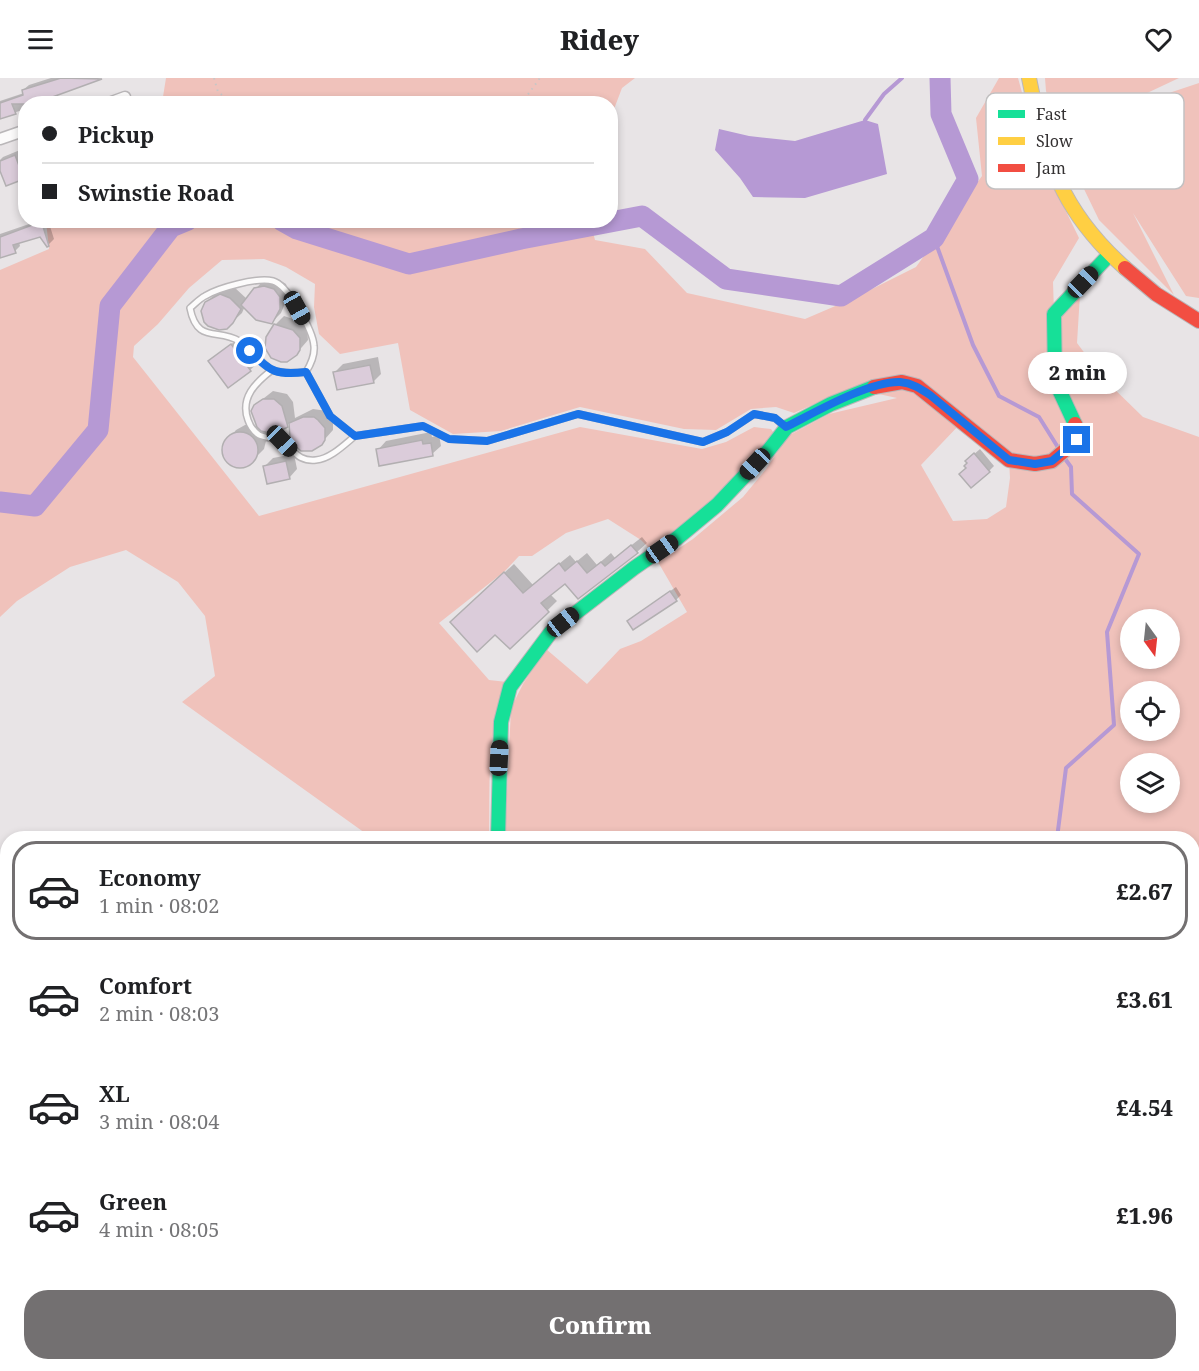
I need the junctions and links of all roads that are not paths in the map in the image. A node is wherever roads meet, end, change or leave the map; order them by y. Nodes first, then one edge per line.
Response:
1 (1029, 78) edge
2 (1032, 93) edge
3 (18, 133) edge
4 (0, 139) edge
5 (1062, 189) edge
6 (1109, 255) junction
7 (1199, 321) edge
8 (272, 370) junction
9 (306, 372) junction
10 (786, 427) junction
11 (355, 436) junction
12 (498, 831) edge

1 - 2 street
3 - 4 street
5 - 6 street
6 - 7 street
6 - 10 street
8 - 9 lane
8 - 9 lane
8 - 11 lane
9 - 11 lane
10 - 11 lane
10 - 12 street

